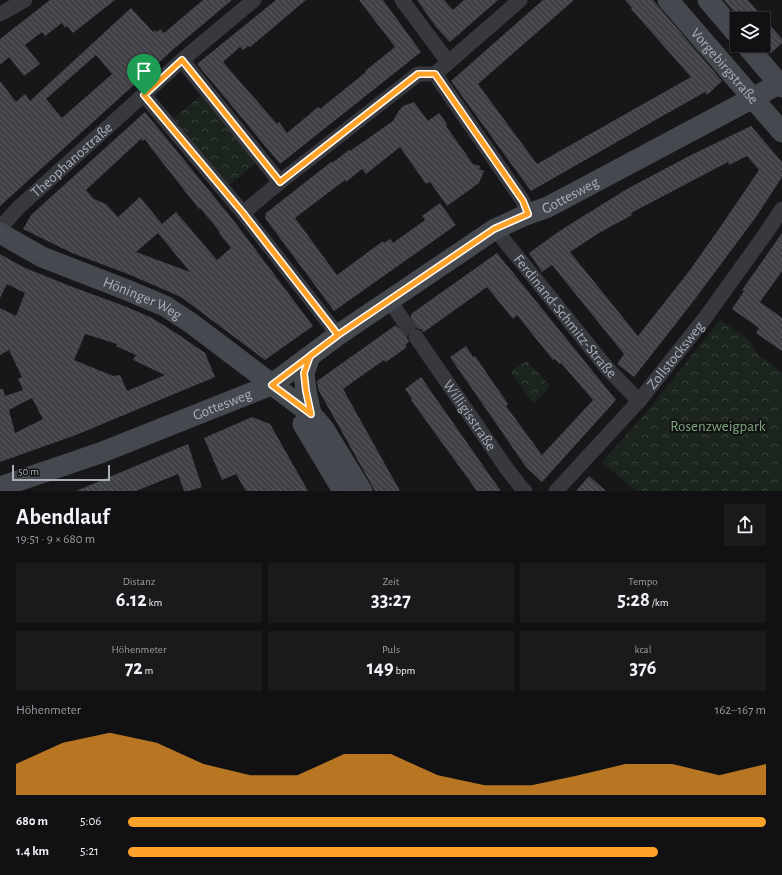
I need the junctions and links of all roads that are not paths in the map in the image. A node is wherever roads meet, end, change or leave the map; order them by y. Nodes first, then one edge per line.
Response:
1 (25, 0) edge
2 (254, 0) edge
3 (402, 0) edge
4 (520, 0) edge
5 (668, 0) edge
6 (708, 0) edge
7 (0, 14) edge
8 (730, 26) edge
9 (752, 52) edge
10 (182, 60) junction
11 (448, 62) junction
12 (435, 74) junction
13 (781, 84) edge
14 (144, 95) junction
15 (752, 97) junction
16 (782, 132) edge
17 (280, 182) junction
18 (782, 209) edge
19 (243, 213) junction
20 (528, 214) junction
21 (0, 228) edge
22 (494, 229) junction
23 (0, 233) edge
24 (390, 300) junction
25 (403, 320) tunnel mouth
26 (338, 335) junction
27 (416, 338) tunnel mouth
28 (310, 356) junction
29 (272, 385) junction
30 (639, 401) junction
31 (311, 414) junction
32 (0, 487) edge
33 (343, 491) edge
34 (362, 491) edge
35 (526, 491) edge
36 (556, 491) edge

1 - 7 street
2 - 10 street, Theophanostraße
3 - 11 street
4 - 11 street
5 - 15 street, Vorgebirgstraße
6 - 8 street, Vorgebirgstraße
9 - 13 street, Vorgebirgstraße
10 - 14 street, Theophanostraße
10 - 17 street
11 - 12 street
12 - 17 street
12 - 20 street
13 - 15 street, Gottesweg
14 - 19 street
14 - 21 street, Theophanostraße
15 - 16 street, Vorgebirgstraße
15 - 20 street, Gottesweg
17 - 19 street
18 - 30 street, Zollstocksweg
19 - 26 street
20 - 22 street, Gottesweg
22 - 24 street, Gottesweg
22 - 30 street, Ferdinand-Schmitz-Straße
23 - 29 street, Höninger Weg
24 - 25 street
24 - 26 street, Gottesweg
26 - 28 street, Gottesweg
27 - 35 street, Willigisstraße
28 - 29 street, Gottesweg
28 - 31 street
29 - 31 street, Höninger Weg
29 - 32 street, Gottesweg
29 - 33 street, Höninger Weg
30 - 36 street, Zollstocksweg
31 - 34 street, Höninger Weg

